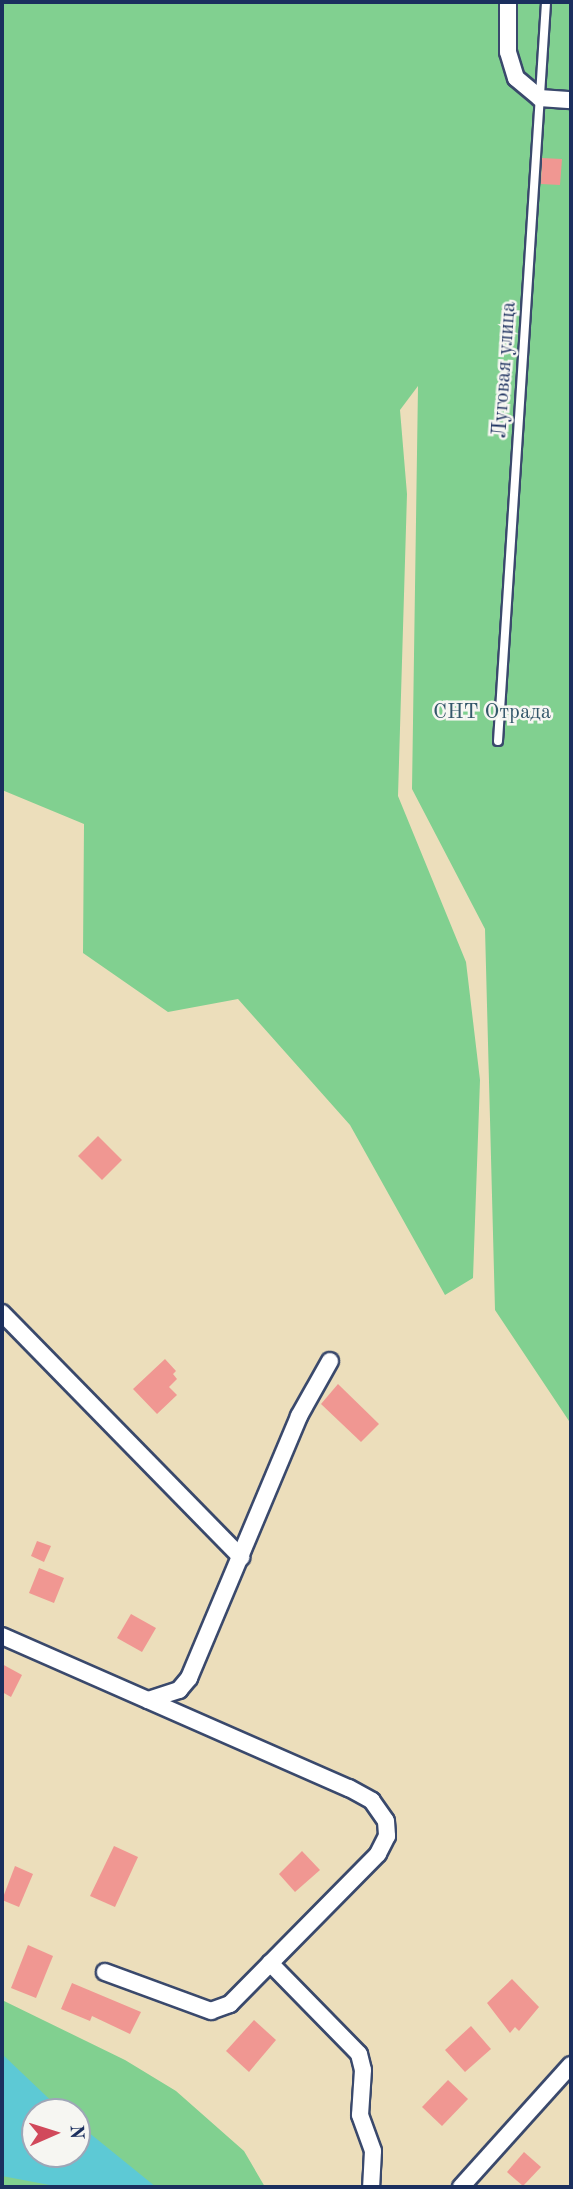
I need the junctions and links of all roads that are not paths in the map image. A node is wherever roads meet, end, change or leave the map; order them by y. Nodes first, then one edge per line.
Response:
1 (509, 2) edge
2 (546, 2) edge
3 (540, 98) junction
4 (571, 100) edge
5 (498, 741) dead end
6 (2, 1313) edge
7 (330, 1361) dead end
8 (240, 1557) junction
9 (2, 1636) edge
10 (148, 1700) junction
11 (270, 1963) junction
12 (105, 1972) dead end
13 (571, 2065) edge
14 (371, 2187) edge
15 (461, 2187) edge

1 - 3 street
2 - 3 lane, Луговая улица
3 - 4 street
3 - 5 lane, Луговая улица
6 - 8 street
7 - 8 street
8 - 10 street
9 - 10 street
10 - 11 street
11 - 12 street
11 - 14 street
13 - 15 street

